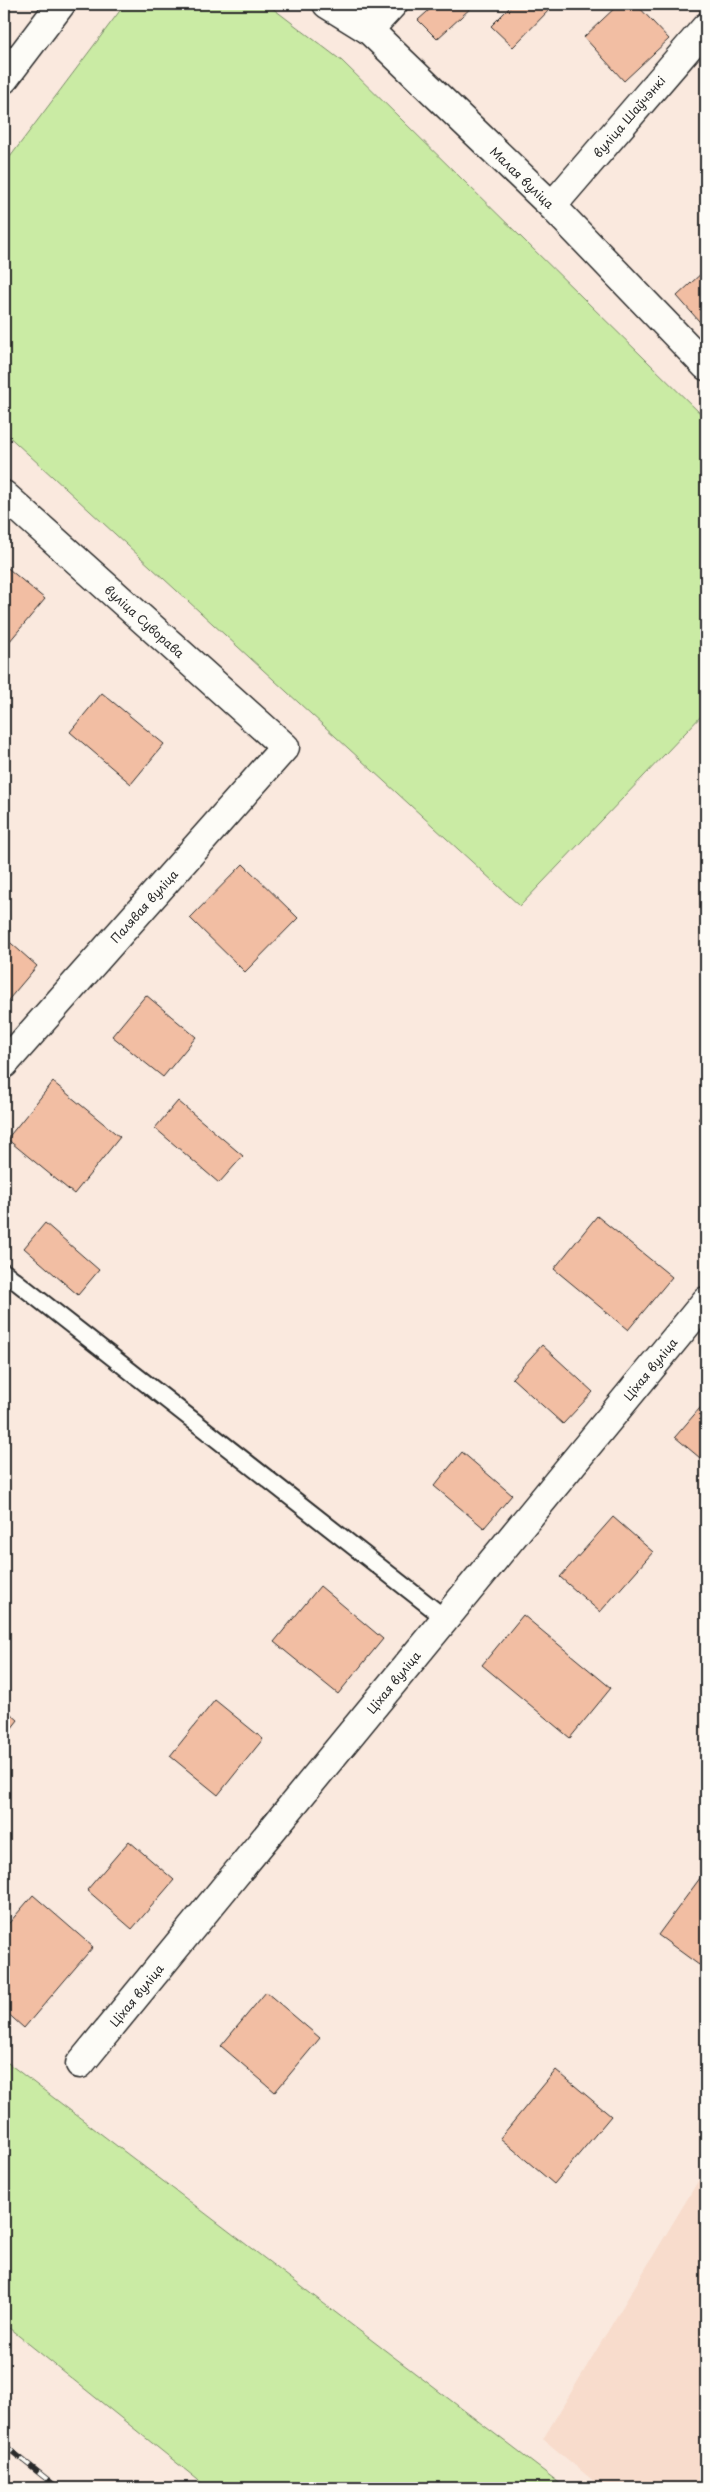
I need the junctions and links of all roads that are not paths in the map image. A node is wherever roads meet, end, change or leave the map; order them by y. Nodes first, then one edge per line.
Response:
1 (61, 4) edge
2 (327, 4) edge
3 (394, 4) edge
4 (706, 27) edge
5 (369, 30) junction
6 (4, 80) edge
7 (552, 206) junction
8 (706, 366) edge
9 (4, 495) edge
10 (285, 747) joint
11 (4, 1064) edge
12 (4, 1272) edge
13 (706, 1301) edge
14 (446, 1620) junction
15 (80, 2064) dead end

1 - 6 street
2 - 5 street, Малая вуліца
3 - 5 street
4 - 7 street, вуліца Шаўчэнкі
5 - 7 street, Малая вуліца
7 - 8 street, Малая вуліца
9 - 10 street, вуліца Суворава
10 - 11 street, Палявая вуліца
12 - 14 lane
13 - 14 street, Ціхая вуліца
14 - 15 street, Ціхая вуліца

